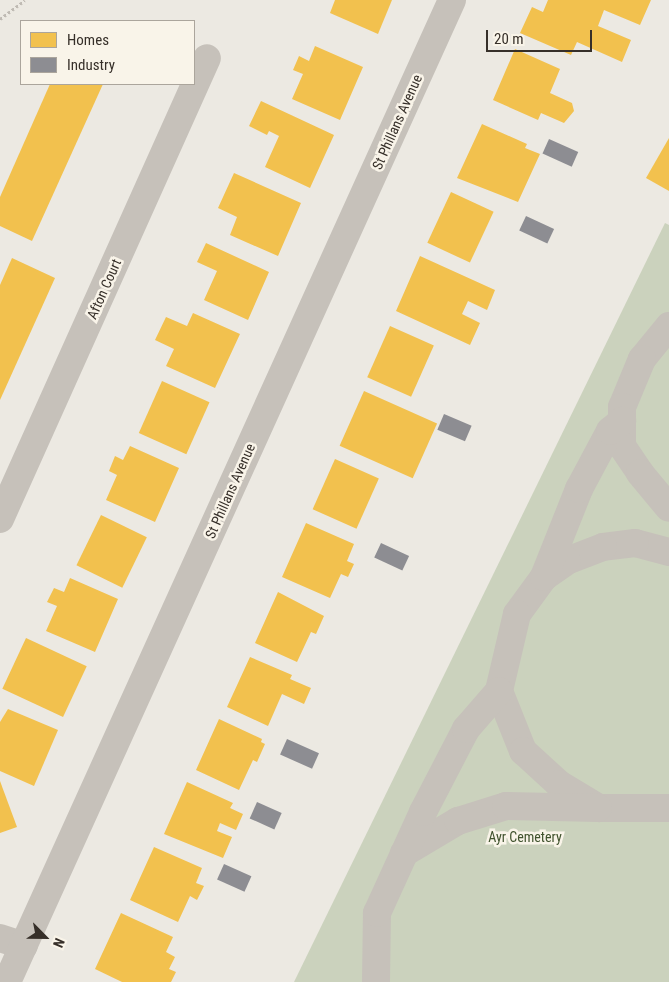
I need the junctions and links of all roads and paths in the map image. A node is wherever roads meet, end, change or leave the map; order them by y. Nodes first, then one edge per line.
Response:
1 (25, 0) edge
2 (452, 0) edge
3 (0, 19) edge
4 (207, 58) dead end
5 (195, 85) edge
6 (195, 85) edge
7 (669, 326) edge
8 (622, 421) junction
9 (669, 508) edge
10 (0, 519) edge
11 (669, 552) edge
12 (544, 577) junction
13 (499, 691) junction
14 (599, 808) junction
15 (669, 808) edge
16 (404, 853) junction
17 (12, 942) edge
18 (7, 982) edge
19 (376, 982) edge

1 - 3 path
2 - 17 street, St Phillans Avenue
4 - 6 street, Afton Court
5 - 10 street, Afton Court
7 - 8 street
8 - 9 street
8 - 12 street
11 - 12 street
12 - 13 street
13 - 14 street
13 - 16 street
14 - 15 street
14 - 16 street
16 - 19 street
17 - 18 street, St Phillans Avenue

